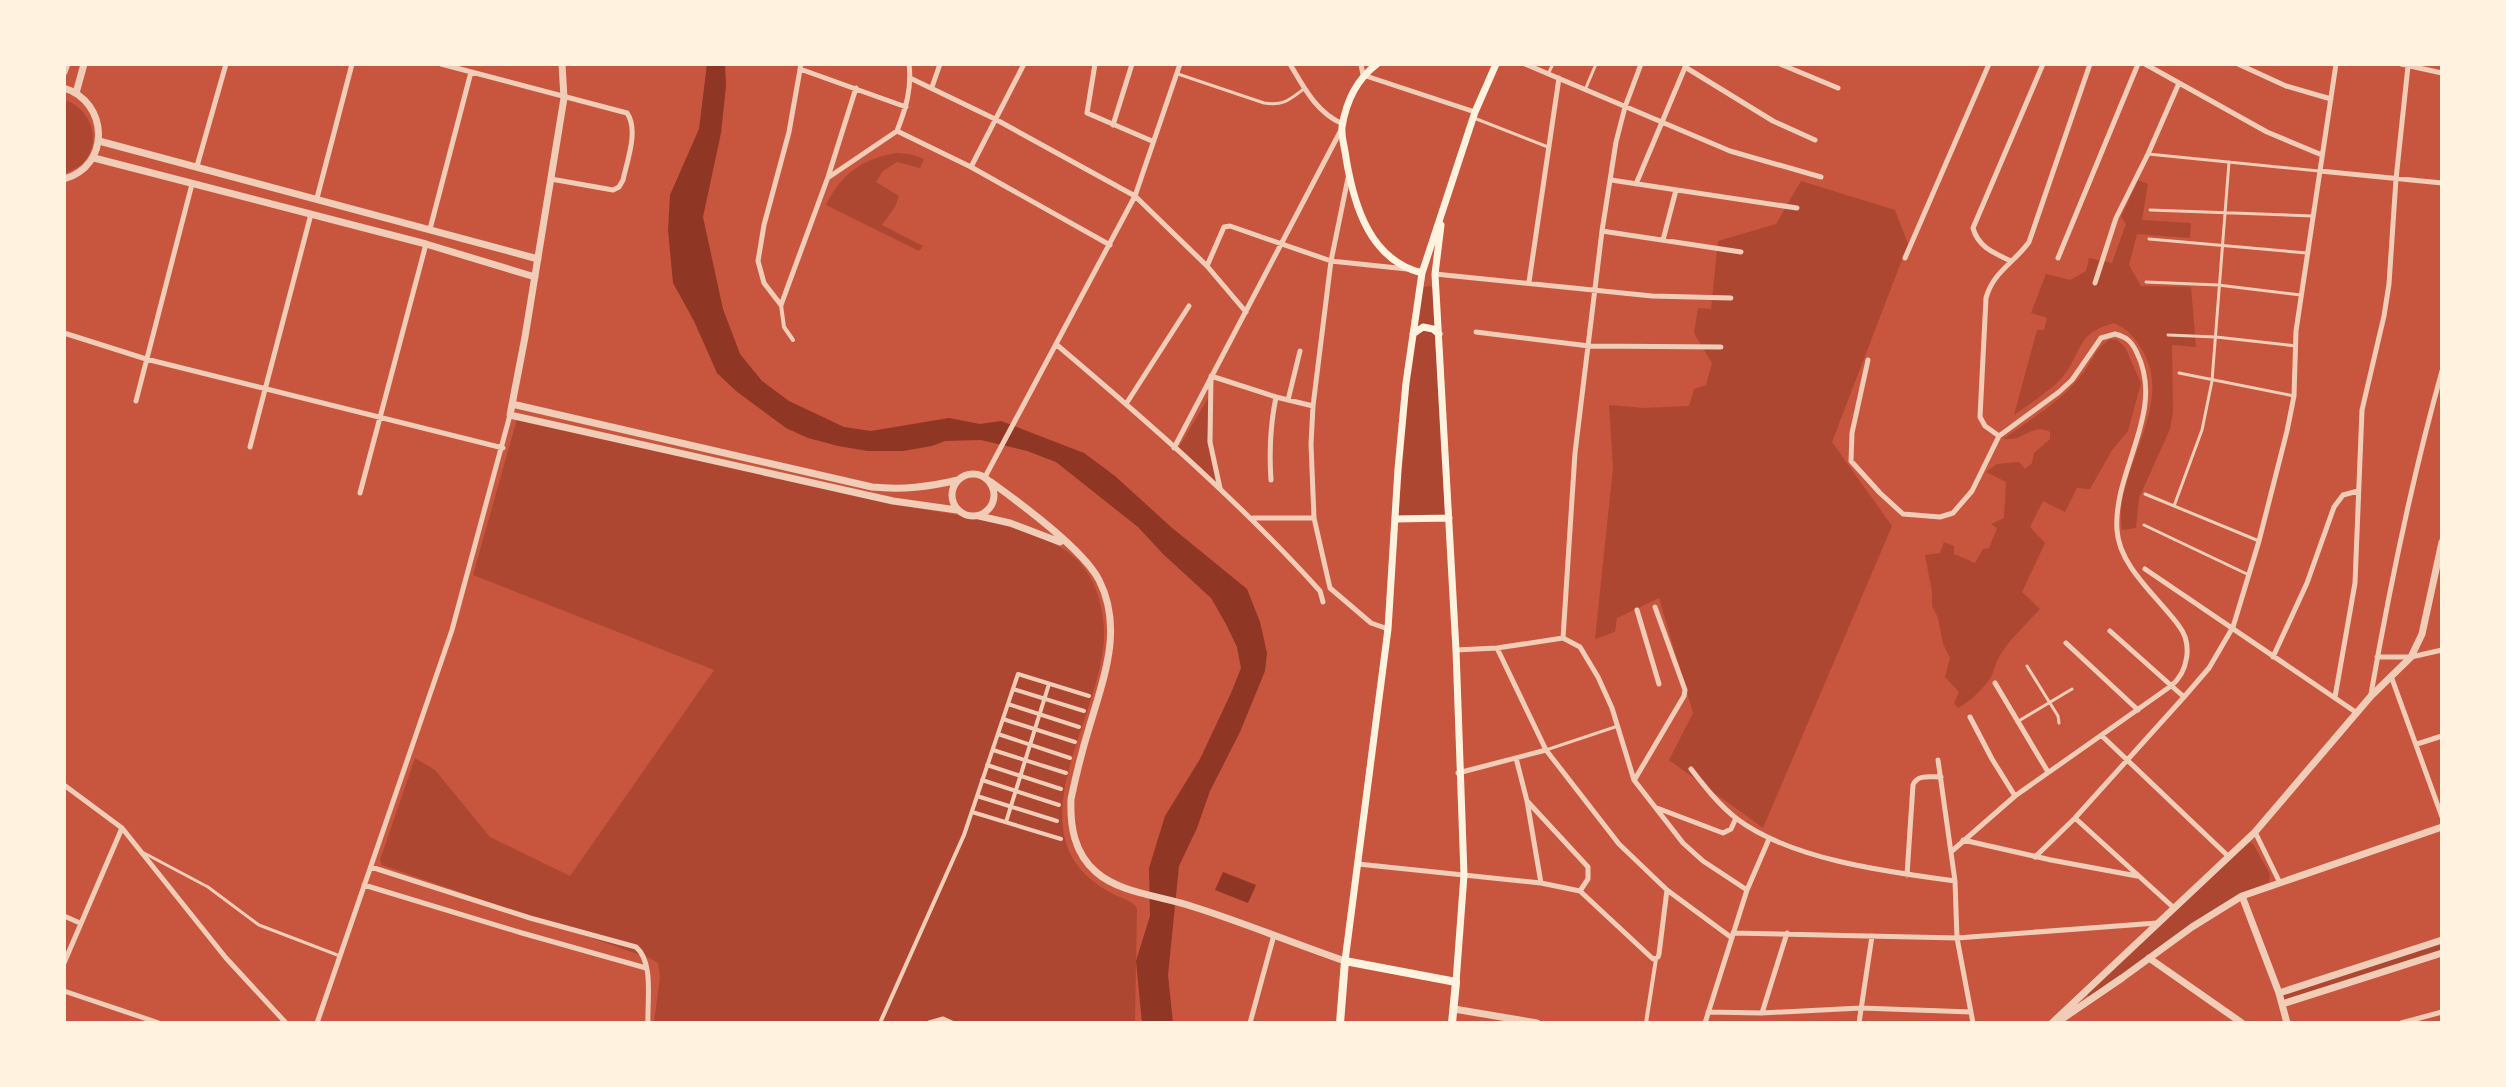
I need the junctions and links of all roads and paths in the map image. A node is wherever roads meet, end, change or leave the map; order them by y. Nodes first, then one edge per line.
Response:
1 (67, 64) edge
2 (84, 64) edge
3 (226, 64) edge
4 (352, 64) edge
5 (441, 64) edge
6 (562, 64) edge
7 (909, 64) edge
8 (940, 64) edge
9 (1024, 64) edge
10 (1095, 64) edge
11 (1132, 64) edge
12 (1180, 64) edge
13 (1290, 64) edge
14 (1361, 64) edge
15 (1377, 64) edge
16 (1496, 64) edge
17 (1525, 64) edge
18 (1553, 64) edge
19 (1596, 64) edge
20 (1641, 64) edge
21 (1989, 64) edge
22 (2043, 64) edge
23 (2090, 64) edge
24 (2138, 64) edge
25 (2145, 64) edge
26 (2238, 64) edge
27 (2336, 64) edge
28 (1784, 65) edge
29 (2404, 65) edge
30 (1685, 66) edge
31 (801, 67) edge
32 (64, 72) edge
33 (471, 72) junction
34 (2442, 73) edge
35 (1177, 74) junction
36 (1548, 74) junction
37 (1363, 75) junction
38 (910, 78) junction
39 (1559, 78) junction
40 (2179, 83) junction
41 (932, 87) junction
42 (64, 88) edge
43 (856, 88) junction
44 (1305, 88) junction
45 (1838, 88) dead end
46 (1585, 90) junction
47 (76, 93) junction
48 (564, 98) junction
49 (2331, 99) junction
50 (906, 107) junction
51 (1625, 107) junction
52 (1474, 115) junction
53 (995, 119) junction
54 (1661, 122) junction
55 (1113, 125) junction
56 (1342, 126) junction
57 (897, 131) junction
58 (1815, 140) dead end
59 (99, 141) junction
60 (1152, 141) junction
61 (1548, 147) junction
62 (2148, 154) junction
63 (2322, 155) junction
64 (94, 158) junction
65 (2229, 162) junction
66 (197, 166) junction
67 (971, 167) junction
68 (2319, 171) junction
69 (1349, 174) junction
70 (828, 177) junction
71 (1821, 177) dead end
72 (64, 179) edge
73 (551, 179) junction
74 (2396, 179) junction
75 (1611, 180) junction
76 (2442, 183) edge
77 (192, 184) junction
78 (1636, 184) junction
79 (1676, 190) junction
80 (1135, 196) junction
81 (317, 198) junction
82 (1444, 207) junction
83 (1797, 208) dead end
84 (2150, 210) dead end
85 (2224, 212) junction
86 (311, 214) junction
87 (2312, 216) junction
88 (430, 229) junction
89 (1602, 231) junction
90 (2149, 239) dead end
91 (1663, 240) junction
92 (426, 244) junction
93 (1110, 245) junction
94 (2222, 245) junction
95 (1281, 246) junction
96 (1741, 252) dead end
97 (2307, 253) junction
98 (1905, 258) dead end
99 (2058, 258) dead end
100 (538, 259) junction
101 (1331, 261) junction
102 (2011, 261) junction
103 (1207, 266) junction
104 (1408, 269) junction
105 (1422, 273) junction
106 (1435, 274) junction
107 (535, 277) junction
108 (1529, 282) junction
109 (2146, 282) dead end
110 (2095, 283) dead end
111 (2218, 285) junction
112 (1596, 289) junction
113 (2301, 295) junction
114 (1731, 298) dead end
115 (781, 305) junction
116 (1189, 306) dead end
117 (1246, 312) junction
118 (1476, 332) dead end
119 (64, 333) edge
120 (1439, 334) junction
121 (1413, 335) junction
122 (2168, 335) dead end
123 (2216, 337) junction
124 (793, 340) dead end
125 (1057, 345) junction
126 (1589, 346) junction
127 (2296, 346) junction
128 (1721, 347) dead end
129 (1300, 351) dead end
130 (146, 359) junction
131 (1868, 360) dead end
132 (2442, 371) edge
133 (2179, 373) dead end
134 (1211, 376) junction
135 (2212, 381) junction
136 (264, 387) junction
137 (2294, 396) junction
138 (1276, 397) junction
139 (1288, 400) junction
140 (136, 401) dead end
141 (512, 404) junction
142 (1126, 404) junction
143 (1313, 406) junction
144 (510, 415) junction
145 (381, 416) junction
146 (1999, 436) junction
147 (250, 447) dead end
148 (503, 448) junction
149 (1174, 448) junction
150 (958, 480) junction
151 (988, 480) junction
152 (1271, 480) dead end
153 (1221, 490) junction
154 (2358, 491) junction
155 (360, 493) dead end
156 (2145, 494) dead end
157 (2174, 506) junction
158 (957, 510) junction
159 (979, 516) junction
160 (1252, 518) junction
161 (1314, 518) junction
162 (1449, 518) junction
163 (1396, 519) junction
164 (2144, 525) dead end
165 (2259, 541) junction
166 (2442, 542) edge
167 (1070, 547) junction
168 (2441, 553) edge
169 (2145, 569) dead end
170 (2249, 575) junction
171 (1323, 602) dead end
172 (1655, 607) dead end
173 (1637, 610) dead end
174 (2233, 627) junction
175 (1388, 629) junction
176 (2110, 631) dead end
177 (1563, 638) junction
178 (2066, 643) dead end
179 (1497, 648) junction
180 (1456, 650) junction
181 (2442, 650) edge
182 (2273, 657) junction
183 (2377, 657) junction
184 (2411, 657) junction
185 (2027, 666) dead end
186 (2390, 676) junction
187 (1995, 683) dead end
188 (1049, 684) junction
189 (1659, 684) dead end
190 (2171, 686) junction
191 (1013, 689) junction
192 (2072, 689) dead end
193 (1089, 696) dead end
194 (2371, 696) junction
195 (2184, 697) junction
196 (2335, 697) junction
197 (1045, 699) junction
198 (2050, 703) junction
199 (1008, 704) junction
200 (2138, 710) junction
201 (1084, 711) dead end
202 (2357, 713) junction
203 (1040, 714) junction
204 (1970, 717) dead end
205 (1003, 719) junction
206 (2017, 722) junction
207 (2059, 723) dead end
208 (1618, 726) junction
209 (1079, 727) dead end
210 (1035, 730) junction
211 (998, 734) junction
212 (2102, 736) junction
213 (2442, 736) edge
214 (1075, 742) dead end
215 (2417, 744) junction
216 (1030, 745) junction
217 (993, 750) junction
218 (1546, 750) junction
219 (1070, 758) dead end
220 (1516, 758) junction
221 (1025, 760) junction
222 (1938, 760) dead end
223 (2129, 760) junction
224 (987, 765) junction
225 (1691, 769) dead end
226 (2048, 772) junction
227 (1066, 773) dead end
228 (1458, 773) junction
229 (1020, 776) junction
230 (1941, 777) junction
231 (982, 780) junction
232 (1634, 780) junction
233 (64, 785) edge
234 (1061, 789) dead end
235 (1015, 791) junction
236 (977, 796) junction
237 (2015, 796) junction
238 (1527, 801) junction
239 (1059, 805) dead end
240 (1010, 806) junction
241 (1656, 808) junction
242 (972, 812) junction
243 (2442, 817) edge
244 (1736, 818) junction
245 (2075, 818) junction
246 (1057, 821) dead end
247 (1006, 822) junction
248 (2442, 827) edge
249 (122, 828) junction
250 (2255, 832) junction
251 (1061, 839) dead end
252 (1769, 839) junction
253 (1963, 840) junction
254 (1952, 851) junction
255 (144, 853) junction
256 (2228, 856) junction
257 (2035, 857) junction
258 (1358, 864) junction
259 (371, 867) junction
260 (1464, 875) junction
261 (1907, 875) junction
262 (2137, 876) junction
263 (1955, 881) junction
264 (2279, 881) junction
265 (1541, 883) junction
266 (364, 885) junction
267 (1667, 890) junction
268 (1747, 890) junction
269 (1580, 891) junction
270 (2242, 896) junction
271 (2174, 908) junction
272 (64, 916) edge
273 (80, 923) junction
274 (2157, 923) junction
275 (1787, 933) junction
276 (1274, 935) junction
277 (1732, 935) junction
278 (1872, 936) junction
279 (1957, 938) junction
280 (2442, 940) edge
281 (2442, 953) edge
282 (2124, 954) junction
283 (340, 956) junction
284 (2149, 958) junction
285 (1656, 959) junction
286 (1345, 961) junction
287 (64, 963) edge
288 (647, 968) junction
289 (2135, 969) junction
290 (1456, 982) junction
291 (64, 991) edge
292 (2279, 993) junction
293 (2282, 1004) junction
294 (1861, 1008) junction
295 (1454, 1009) junction
296 (1708, 1012) junction
297 (1971, 1012) junction
298 (2442, 1012) edge
299 (1762, 1013) junction
300 (318, 1020) edge
301 (1511, 1020) edge
302 (159, 1023) edge
303 (286, 1023) edge
304 (310, 1023) edge
305 (648, 1023) edge
306 (880, 1023) edge
307 (929, 1023) edge
308 (952, 1023) edge
309 (1250, 1023) edge
310 (1340, 1023) edge
311 (1452, 1023) edge
312 (1537, 1023) edge
313 (1646, 1023) edge
314 (1705, 1023) edge
315 (1859, 1023) edge
316 (1973, 1023) edge
317 (2054, 1023) edge
318 (2242, 1023) edge
319 (2287, 1023) edge
320 (2401, 1023) edge

1 - 32 street
2 - 47 street
3 - 66 street
4 - 81 street
5 - 33 street
6 - 48 street
7 - 38 street
8 - 41 street
9 - 53 street
10 - 55 street
11 - 55 street
12 - 35 street
13 - 44 street
14 - 37 street
15 - 37 main road
16 - 52 main road
17 - 36 street
18 - 36 lane
19 - 46 lane
20 - 51 street
21 - 98 street
22 - 102 street
23 - 102 street
24 - 99 street
25 - 40 street
26 - 49 street
27 - 49 street
28 - 45 street
29 - 34 street
29 - 74 street
30 - 54 street
30 - 58 street
31 - 43 street
31 - 115 street
33 - 48 street
33 - 88 street
35 - 44 lane
35 - 60 street
36 - 39 street
37 - 52 street
37 - 56 main road
38 - 41 street
38 - 50 street
39 - 46 street
39 - 61 street
40 - 62 street
40 - 63 street
41 - 53 street
42 - 47 street
43 - 50 street
43 - 70 street
44 - 56 street
46 - 51 street
47 - 59 street
48 - 73 street
48 - 73 street
49 - 63 street
50 - 57 street
51 - 54 street
51 - 75 street
52 - 61 lane
52 - 82 main road
53 - 67 street
53 - 80 street
54 - 71 street
54 - 78 street
55 - 60 street
56 - 69 main road
56 - 95 street
57 - 67 street
57 - 70 street
59 - 64 street
59 - 66 street
60 - 80 street
61 - 108 street
62 - 65 lane
62 - 110 street
63 - 68 street
64 - 72 street
64 - 77 street
65 - 68 lane
65 - 85 lane
66 - 81 street
67 - 93 street
68 - 74 street
68 - 87 street
69 - 101 street
69 - 104 main road
70 - 115 street
73 - 100 street
74 - 76 street
74 - 154 street
75 - 78 street
75 - 89 street
77 - 86 street
77 - 130 street
78 - 79 street
79 - 83 street
79 - 91 street
80 - 93 street
80 - 103 street
81 - 88 street
82 - 105 main road
82 - 106 main road
84 - 85 lane
85 - 87 lane
85 - 94 lane
86 - 92 street
86 - 136 street
87 - 97 street
88 - 100 street
89 - 91 street
89 - 112 street
90 - 94 lane
91 - 96 street
92 - 107 street
92 - 145 street
93 - 125 street
94 - 97 lane
94 - 111 lane
95 - 101 street
95 - 103 street
95 - 117 street
97 - 113 street
100 - 107 street
101 - 104 street
101 - 143 street
102 - 146 street
103 - 117 street
104 - 105 main road
105 - 121 main road
106 - 108 street
106 - 120 main road
107 - 141 street
108 - 112 street
109 - 111 lane
111 - 113 lane
111 - 123 lane
112 - 114 street
112 - 126 street
113 - 127 street
115 - 124 street
116 - 142 street
117 - 134 street
118 - 126 street
119 - 130 street
120 - 121 main road
120 - 162 main road
121 - 163 main road
122 - 123 lane
123 - 127 lane
123 - 135 lane
125 - 142 street
125 - 151 street
126 - 128 street
126 - 177 street
127 - 137 street
129 - 139 street
130 - 136 street
130 - 140 street
131 - 146 street
132 - 183 street
133 - 135 lane
134 - 138 street
134 - 149 street
134 - 153 street
135 - 137 lane
135 - 157 lane
136 - 145 street
136 - 147 street
137 - 165 street
138 - 139 street
138 - 152 street
139 - 143 street
141 - 144 street
141 - 150 street
142 - 149 street
143 - 161 street
144 - 148 street
144 - 158 street
145 - 148 street
145 - 155 street
146 - 190 street
148 - 259 street
149 - 153 street
150 - 151 street
150 - 158 street
151 - 159 street
151 - 167 street
153 - 160 street
154 - 182 street
154 - 196 street
156 - 157 lane
157 - 165 lane
158 - 159 street
159 - 167 street
160 - 161 street
160 - 171 street
161 - 175 street
162 - 163 main road
162 - 180 main road
163 - 175 main road
164 - 170 lane
165 - 170 street
166 - 168 street
167 - 276 street
168 - 184 street
169 - 174 street
170 - 174 street
172 - 232 street
173 - 189 street
174 - 182 street
174 - 195 street
175 - 258 main road
176 - 190 street
177 - 179 street
177 - 208 street
178 - 200 street
179 - 180 street
179 - 218 street
180 - 228 main road
181 - 184 street
182 - 196 street
183 - 184 street
183 - 194 street
184 - 186 street
185 - 198 lane
186 - 194 street
186 - 215 street
187 - 206 street
188 - 191 street
188 - 193 street
188 - 197 street
190 - 195 street
190 - 200 street
191 - 197 street
191 - 199 street
192 - 198 lane
194 - 202 street
195 - 223 street
196 - 202 street
197 - 201 street
197 - 203 street
198 - 206 lane
198 - 207 lane
199 - 203 street
199 - 205 street
200 - 212 street
202 - 250 street
203 - 209 street
203 - 210 street
204 - 237 street
205 - 210 street
205 - 211 street
206 - 226 street
208 - 218 lane
208 - 232 street
210 - 214 street
210 - 216 street
211 - 216 street
211 - 217 street
212 - 223 street
212 - 226 street
213 - 215 street
215 - 243 street
216 - 219 street
216 - 221 street
217 - 221 street
217 - 224 street
218 - 220 street
218 - 267 street
220 - 228 street
220 - 238 street
221 - 227 street
221 - 229 street
222 - 230 street
223 - 245 street
223 - 256 street
224 - 229 street
224 - 231 street
225 - 244 street
226 - 237 street
228 - 260 main road
229 - 234 street
229 - 235 street
230 - 254 street
230 - 261 street
231 - 235 street
231 - 236 street
232 - 241 street
233 - 249 street
235 - 239 street
235 - 240 street
236 - 240 street
236 - 242 street
237 - 253 street
238 - 265 street
238 - 269 street
240 - 246 street
240 - 247 street
241 - 244 street
241 - 268 street
242 - 247 street
242 - 306 street
244 - 252 street
245 - 257 street
245 - 262 street
247 - 251 street
248 - 264 street
249 - 255 street
249 - 273 street
250 - 256 street
250 - 264 street
252 - 261 street
252 - 268 street
253 - 254 street
253 - 257 street
254 - 263 street
255 - 283 lane
255 - 303 street
256 - 271 street
257 - 262 street
258 - 260 street
258 - 286 main road
259 - 266 street
259 - 288 street
260 - 265 street
260 - 290 main road
261 - 263 street
262 - 271 street
263 - 279 street
264 - 270 street
265 - 269 street
266 - 283 street
266 - 288 street
267 - 277 street
267 - 285 street
268 - 277 street
269 - 285 street
270 - 284 street
270 - 292 street
271 - 274 street
272 - 273 street
273 - 287 street
274 - 279 street
274 - 282 street
275 - 277 street
275 - 278 street
275 - 299 street
276 - 286 street
276 - 309 street
277 - 296 street
278 - 279 street
278 - 294 street
279 - 297 street
280 - 292 street
281 - 293 street
282 - 289 street
282 - 317 street
283 - 300 street
284 - 289 street
284 - 318 street
285 - 313 street
286 - 290 main road
286 - 310 main road
288 - 305 street
289 - 317 street
290 - 295 main road
291 - 302 street
292 - 293 street
293 - 319 street
294 - 297 street
294 - 299 street
294 - 315 street
295 - 301 street
295 - 311 main road
296 - 299 street
296 - 314 street
297 - 316 street
298 - 320 street
300 - 304 street
301 - 312 street
307 - 308 street

